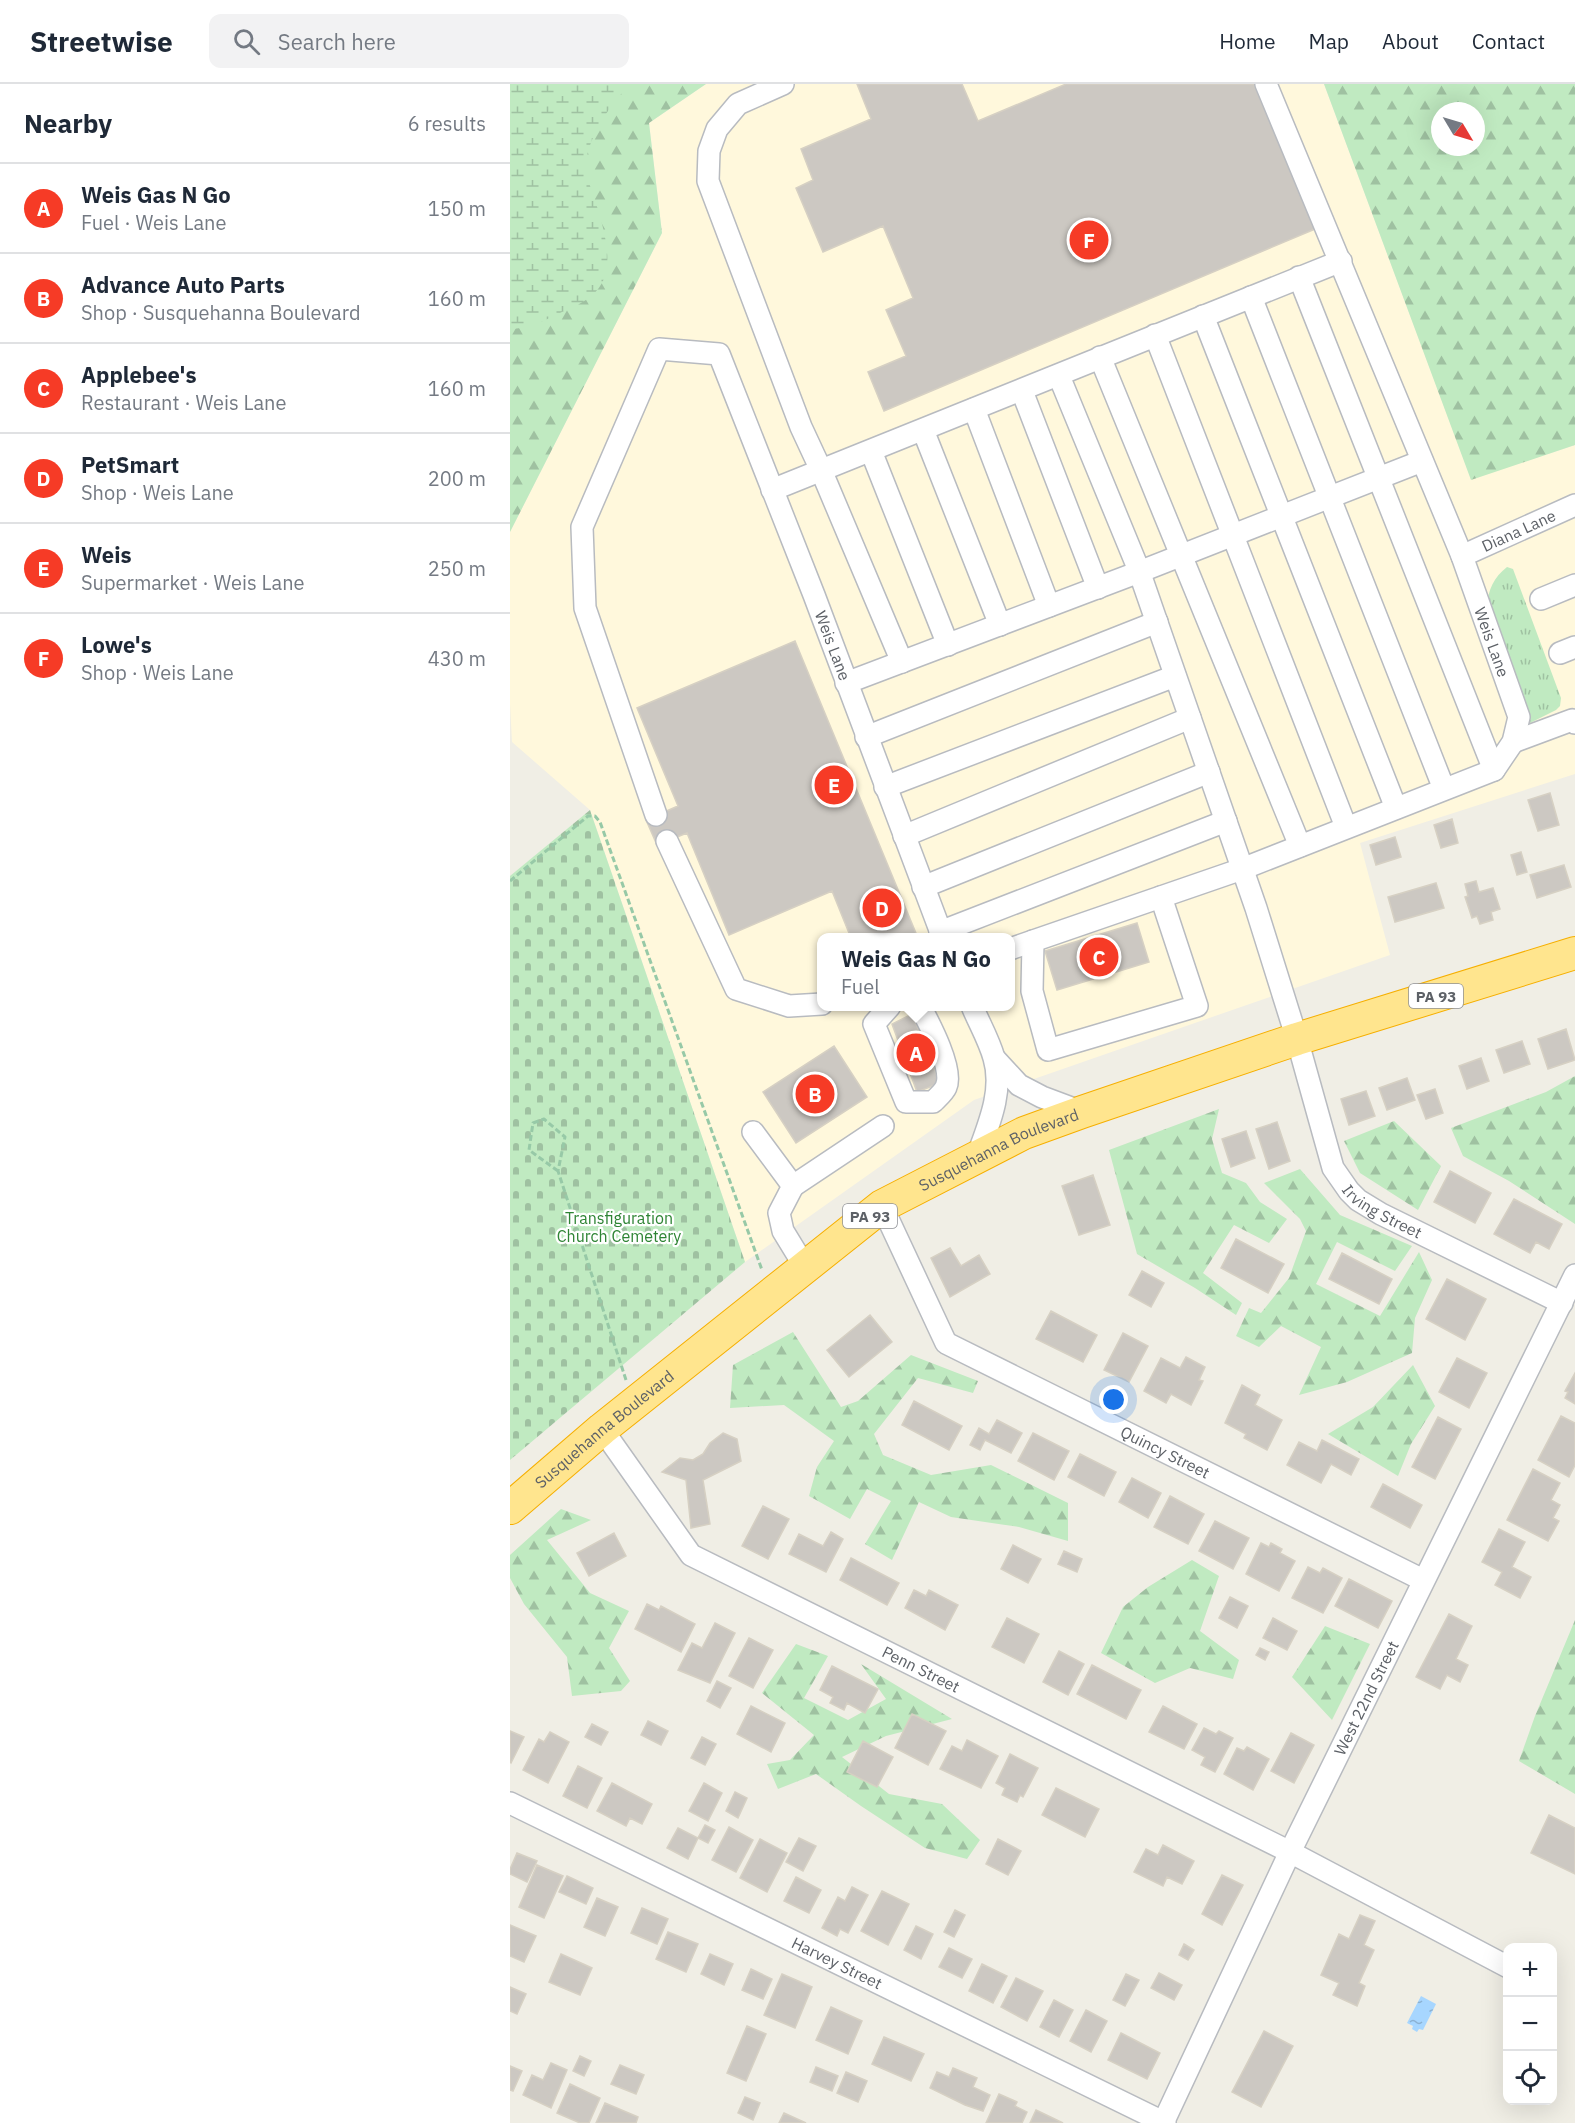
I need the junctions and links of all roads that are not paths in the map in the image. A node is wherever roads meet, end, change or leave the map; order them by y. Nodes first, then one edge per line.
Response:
1 (783, 84) edge
2 (1266, 84) edge
3 (1341, 261) junction
4 (1299, 277) junction
5 (1251, 297) junction
6 (1203, 316) junction
7 (1155, 335) junction
8 (1100, 357) junction
9 (1059, 376) junction
10 (1022, 391) junction
11 (974, 410) junction
12 (923, 430) junction
13 (871, 451) junction
14 (1422, 461) junction
15 (822, 470) junction
16 (1379, 478) junction
17 (772, 490) junction
18 (1330, 497) junction
19 (1575, 505) edge
20 (1281, 516) junction
21 (1233, 535) junction
22 (1181, 556) junction
23 (1461, 556) junction
24 (1139, 572) junction
25 (1575, 585) edge
26 (1098, 588) junction
27 (1541, 599) dead end
28 (1049, 606) junction
29 (1157, 622) junction
30 (1000, 625) junction
31 (948, 645) junction
32 (902, 662) junction
33 (1175, 676) junction
34 (846, 683) junction
35 (1190, 717) junction
36 (1574, 720) edge
37 (866, 737) junction
38 (1513, 742) junction
39 (1494, 770) junction
40 (1209, 772) junction
41 (885, 787) junction
42 (1444, 789) junction
43 (1396, 808) junction
44 (656, 815) dead end
45 (1226, 821) junction
46 (1346, 827) junction
47 (904, 836) junction
48 (667, 841) dead end
49 (1300, 846) junction
50 (1242, 869) junction
51 (923, 887) junction
52 (1161, 897) junction
53 (940, 933) edge
54 (946, 933) edge
55 (1033, 941) junction
56 (1015, 948) edge
57 (1575, 953) edge
58 (817, 1004) edge
59 (886, 1011) edge
60 (923, 1011) edge
61 (974, 1011) edge
62 (1297, 1039) junction
63 (995, 1059) junction
64 (1082, 1112) junction
65 (883, 1126) dead end
66 (753, 1132) dead end
67 (977, 1157) junction
68 (793, 1186) junction
69 (882, 1206) junction
70 (805, 1267) junction
71 (1575, 1275) edge
72 (1562, 1303) junction
73 (602, 1429) junction
74 (510, 1508) edge
75 (1423, 1580) junction
76 (510, 1803) edge
77 (1290, 1852) junction
78 (1503, 1964) edge
79 (1164, 2123) edge

1 - 15 street
2 - 3 street, Weis Lane
3 - 4 street
3 - 14 street, Weis Lane
4 - 5 street
4 - 16 street
5 - 6 street
5 - 18 street
6 - 7 street
6 - 20 street
7 - 8 street
7 - 21 street
8 - 9 street
8 - 22 street
9 - 10 street
9 - 24 street
10 - 11 street
10 - 26 street
11 - 12 street
11 - 28 street
12 - 13 street
12 - 30 street
13 - 15 street
13 - 31 street
14 - 16 street
14 - 23 street, Weis Lane
15 - 17 street
15 - 32 street
16 - 18 street
16 - 39 street
17 - 34 street, Weis Lane
17 - 44 street, Weis Lane
18 - 20 street
18 - 42 street
19 - 23 street, Diana Lane
20 - 21 street
20 - 43 street
21 - 22 street
21 - 46 street
22 - 24 street
22 - 49 street
23 - 38 street, Weis Lane
24 - 26 street
24 - 29 street
25 - 27 street
26 - 28 street
28 - 30 street
29 - 33 street
29 - 37 street
30 - 31 street
31 - 32 street
32 - 34 street
33 - 35 street
33 - 41 street
34 - 37 street, Weis Lane
35 - 40 street
35 - 47 street
36 - 38 street
37 - 41 street, Weis Lane
38 - 39 street, Weis Lane
39 - 42 street
40 - 45 street
40 - 51 street
41 - 47 street, Weis Lane
42 - 43 street
43 - 46 street
45 - 50 street
45 - 54 street
46 - 49 street
47 - 51 street, Weis Lane
48 - 58 street
49 - 50 street
50 - 52 street
50 - 62 street
51 - 53 street, Weis Lane
52 - 55 street
52 - 55 street
55 - 56 street
57 - 62 highway, Susquehanna Boulevard / PA 93
59 - 60 street
61 - 63 street
62 - 64 highway, Susquehanna Boulevard / PA 93
62 - 72 street, Irving Street
63 - 64 street
63 - 67 street
64 - 67 highway, Susquehanna Boulevard / PA 93
65 - 68 street
66 - 68 street
67 - 69 highway, Susquehanna Boulevard / PA 93
68 - 70 street
69 - 70 highway, Susquehanna Boulevard / PA 93
69 - 75 street, Quincy Street
70 - 73 highway, Susquehanna Boulevard / PA 93
71 - 72 street, West 22nd Street
72 - 75 street, West 22nd Street
73 - 74 highway, Susquehanna Boulevard / PA 93
73 - 77 street, Penn Street
75 - 77 street, West 22nd Street
76 - 79 street, Harvey Street
77 - 78 street, Penn Street
77 - 79 street, West 22nd Street

